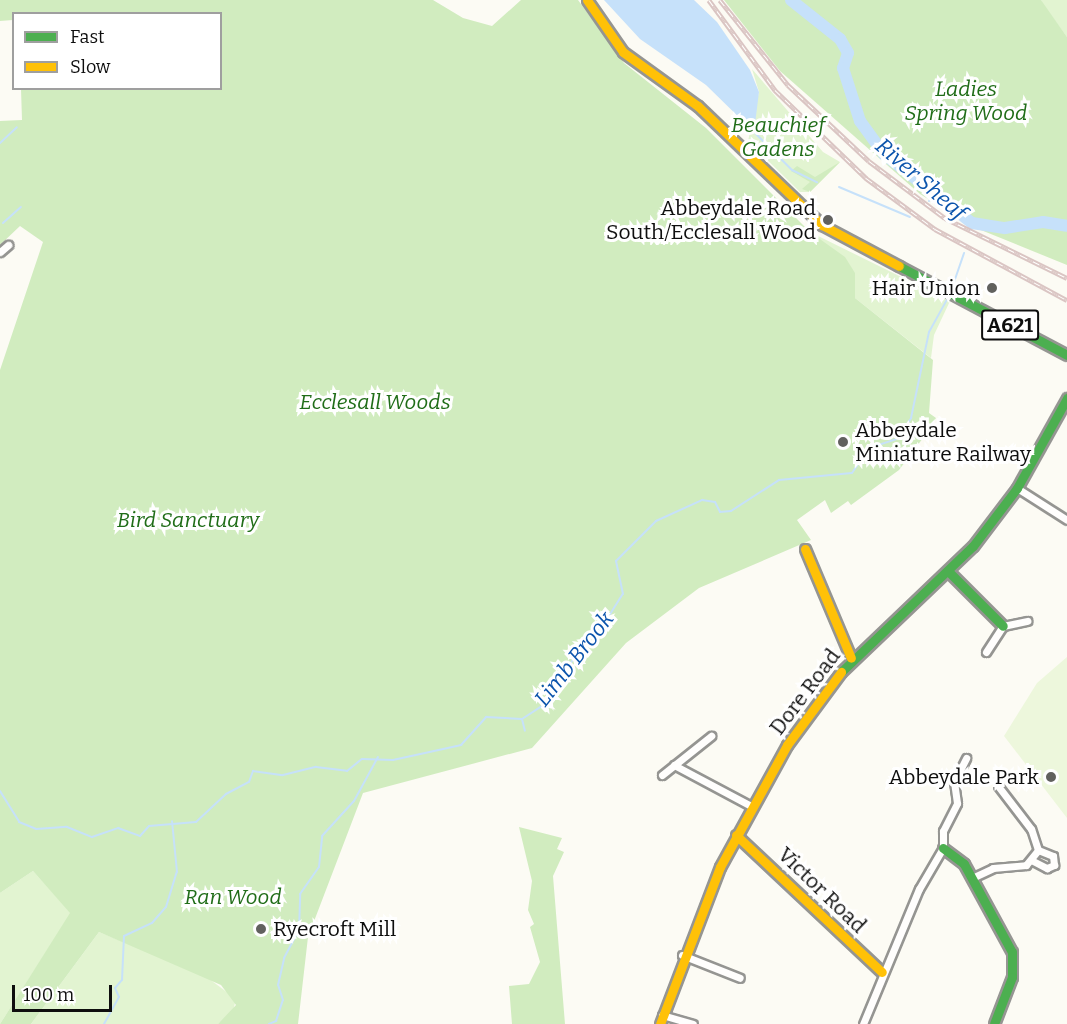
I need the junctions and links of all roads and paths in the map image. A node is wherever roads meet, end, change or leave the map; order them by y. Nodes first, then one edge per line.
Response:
1 (587, 0) edge
2 (8, 245) dead end
3 (0, 252) edge
4 (1067, 355) edge
5 (1067, 398) edge
6 (1017, 488) junction
7 (1067, 520) edge
8 (805, 549) dead end
9 (949, 572) junction
10 (1027, 621) dead end
11 (1003, 626) junction
12 (986, 652) dead end
13 (851, 658) junction
14 (711, 736) dead end
15 (966, 758) dead end
16 (674, 765) junction
17 (662, 775) dead end
18 (998, 786) dead end
19 (752, 806) junction
20 (736, 835) junction
21 (943, 848) junction
22 (1038, 850) junction
23 (1033, 861) junction
24 (972, 878) junction
25 (682, 955) junction
26 (882, 972) junction
27 (740, 978) dead end
28 (661, 1019) edge
29 (693, 1024) edge
30 (863, 1024) edge
31 (994, 1024) edge

1 - 4 street, A621
2 - 3 street
5 - 6 street, Dore Road
6 - 7 street
6 - 9 street, Dore Road
8 - 13 street
9 - 11 street
9 - 13 street, Dore Road
10 - 11 street
11 - 12 street
13 - 19 street, Dore Road
14 - 16 street
15 - 21 street
16 - 17 street
16 - 19 street
18 - 22 street
19 - 20 street, Dore Road
20 - 25 street, Dore Road
20 - 26 street, Victor Road
21 - 24 street
21 - 26 street
22 - 23 street
22 - 23 street
23 - 24 street
24 - 31 street
25 - 27 street
25 - 28 street, Dore Road
26 - 30 street
28 - 29 street

